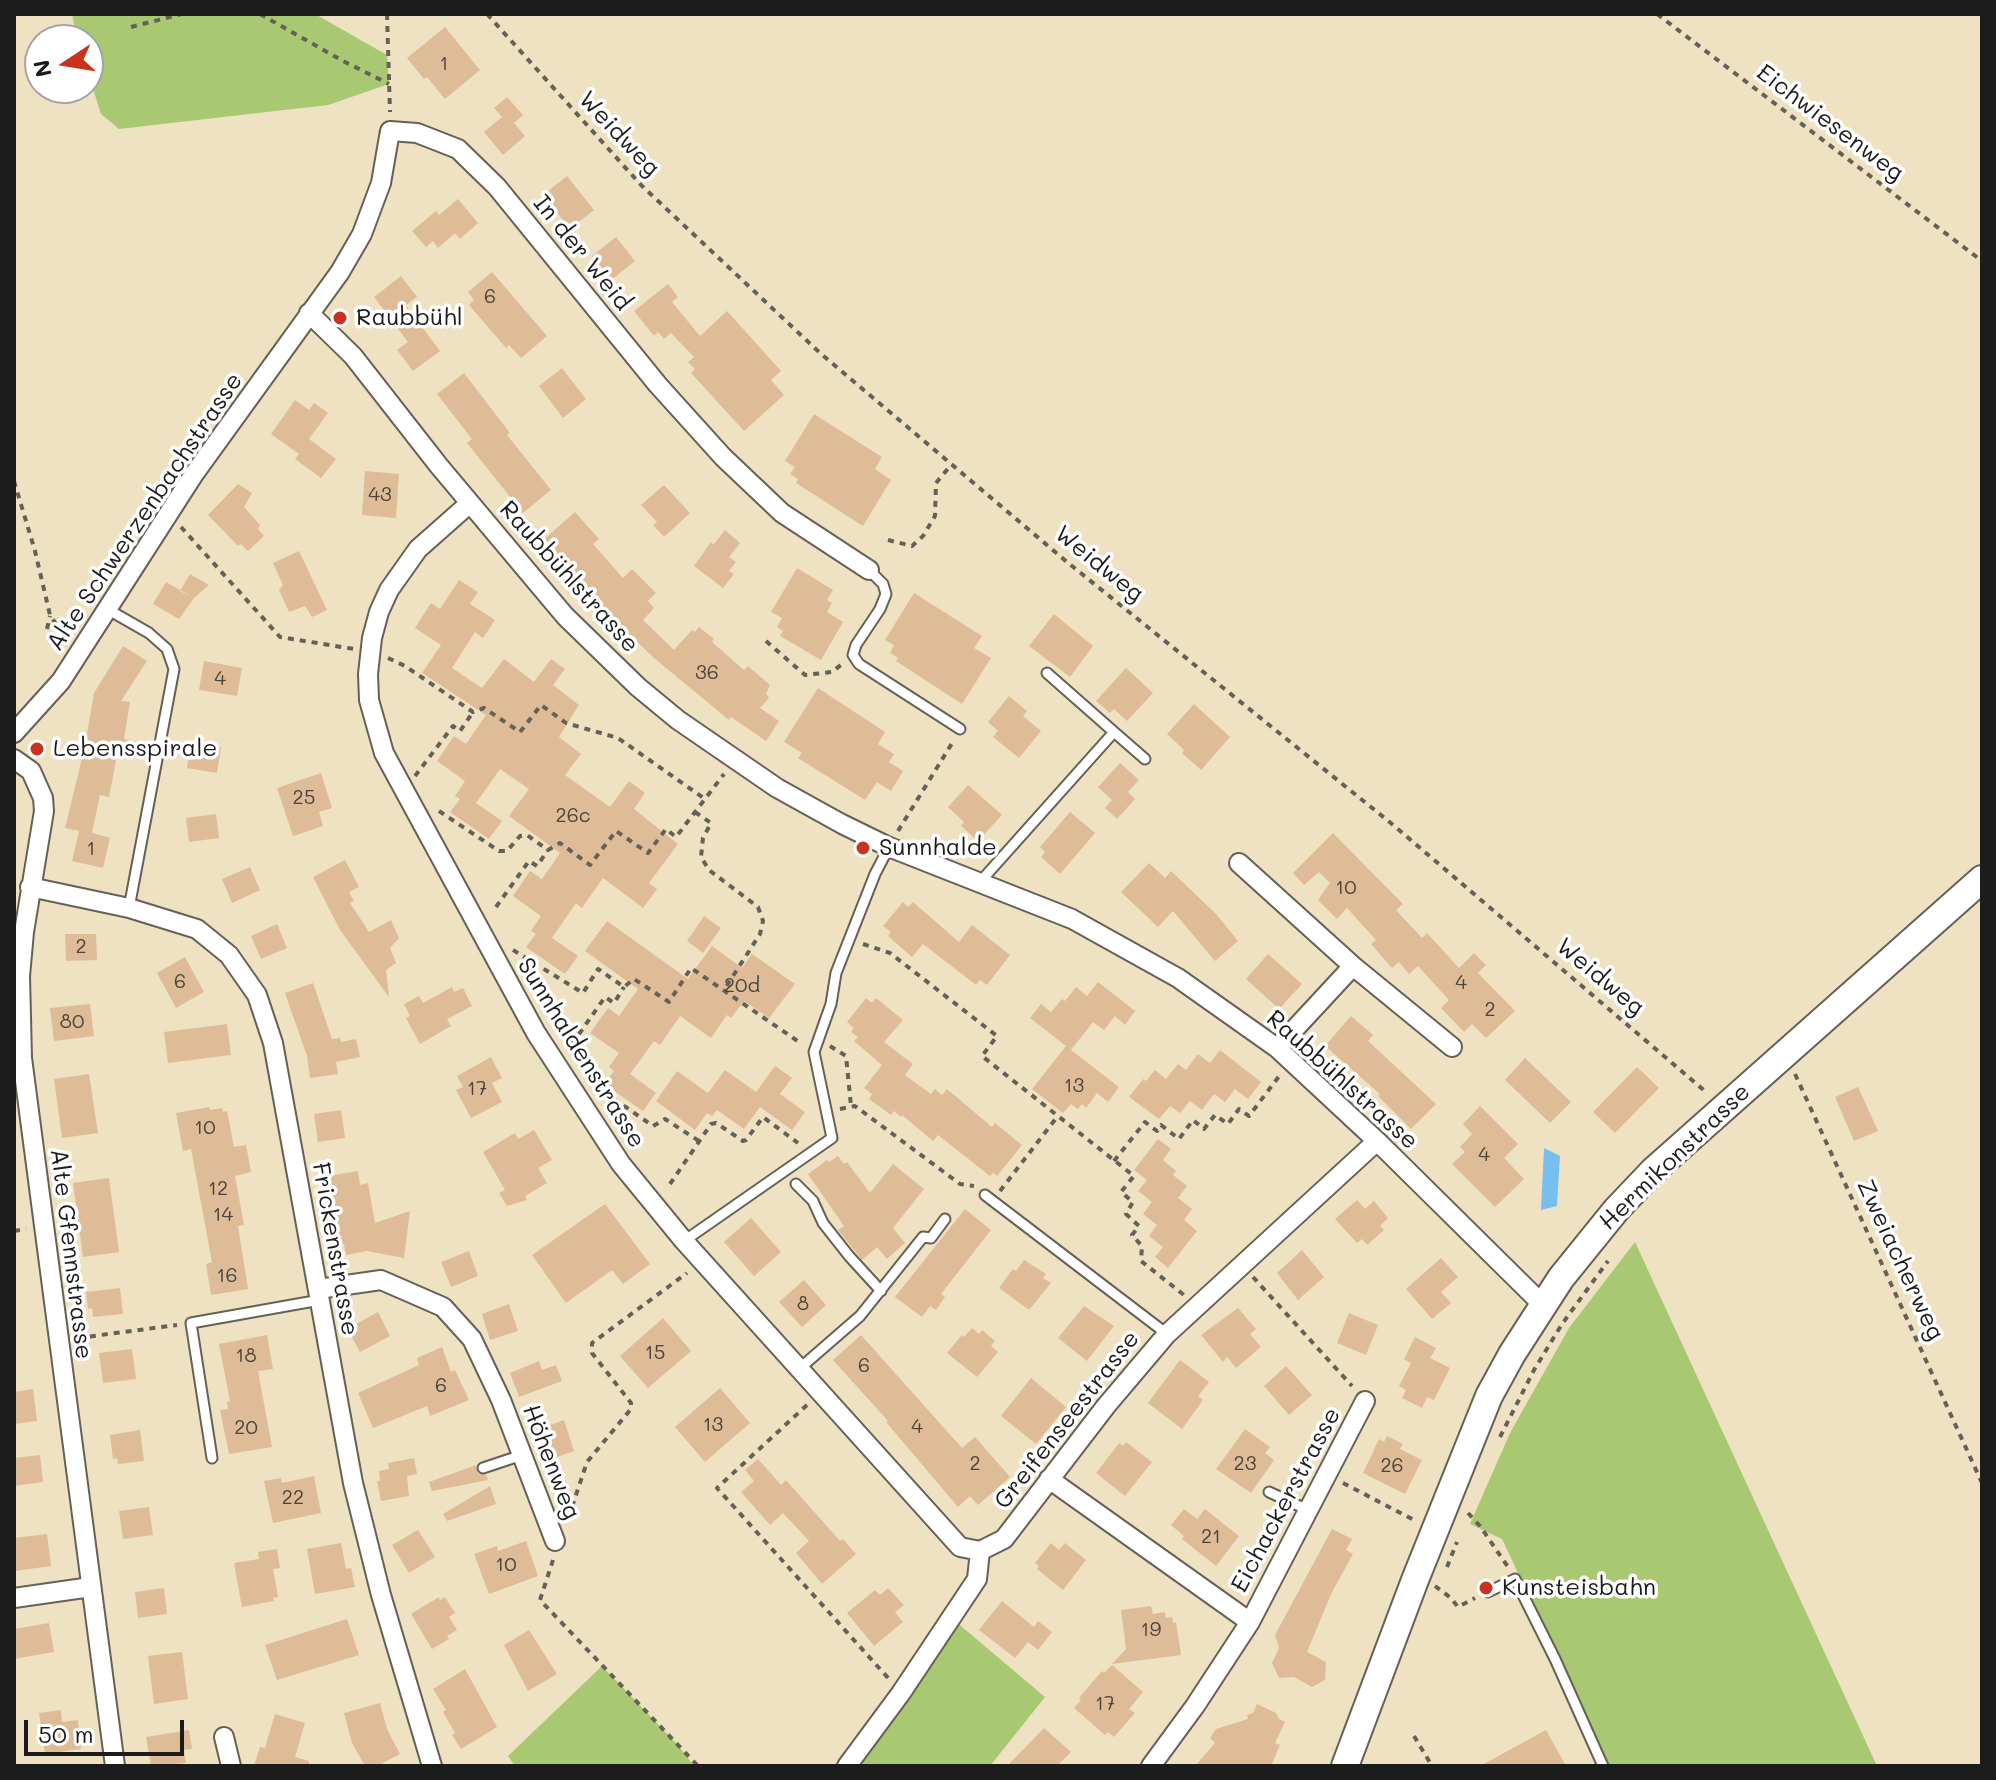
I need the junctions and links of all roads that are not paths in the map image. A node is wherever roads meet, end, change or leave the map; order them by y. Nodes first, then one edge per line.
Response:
1 (309, 313) junction
2 (470, 503) junction
3 (869, 570) joint
4 (107, 609) junction
5 (1047, 673) dead end
6 (960, 729) road end
7 (1114, 732) junction
8 (14, 733) edge
9 (14, 759) edge
10 (1145, 759) dead end
11 (893, 840) junction
12 (1239, 863) dead end
13 (1982, 879) edge
14 (980, 882) junction
15 (30, 887) junction
16 (129, 908) junction
17 (1353, 966) junction
18 (1452, 1047) dead end
19 (1277, 1048) junction
20 (1377, 1141) junction
21 (796, 1184) dead end
22 (985, 1190) road end
23 (945, 1219) dead end
24 (684, 1241) junction
25 (881, 1291) junction
26 (319, 1295) junction
27 (1542, 1304) junction
28 (1167, 1334) junction
29 (799, 1369) junction
30 (1365, 1401) dead end
31 (522, 1455) junction
32 (212, 1458) dead end
33 (483, 1468) dead end
34 (1049, 1479) junction
35 (1269, 1492) dead end
36 (1308, 1510) junction
37 (555, 1541) road end
38 (980, 1551) junction
39 (91, 1587) junction
40 (1488, 1592) road end
41 (14, 1598) edge
42 (1250, 1622) junction
43 (224, 1737) dead end
44 (115, 1766) edge
45 (231, 1766) edge
46 (432, 1766) edge
47 (847, 1766) edge
48 (1151, 1766) edge
49 (1345, 1766) edge
50 (1603, 1766) edge

1 - 2 street, Raubbühlstrasse
1 - 3 street, In der Weid
1 - 4 street, Alte Schwerzenbachstrasse
2 - 11 street, Raubbühlstrasse
2 - 24 street, Sunnhaldenstrasse
3 - 6 lane
4 - 8 street, Alte Schwerzenbachstrasse
4 - 16 lane
5 - 7 lane
7 - 10 lane
7 - 14 lane
9 - 15 street, Alte Gfennstrasse
11 - 14 street, Raubbühlstrasse
11 - 24 lane
12 - 17 street
13 - 27 street, Hermikonstrasse
14 - 19 street, Raubbühlstrasse
15 - 16 street, Frickenstrasse
15 - 39 street, Alte Gfennstrasse
16 - 26 street, Frickenstrasse
17 - 18 street
17 - 19 street
19 - 20 street, Raubbühlstrasse
20 - 27 street, Raubbühlstrasse
20 - 28 street, Greifenseestrasse
21 - 25 lane
22 - 28 lane
23 - 25 lane
24 - 29 street, Sunnhaldenstrasse
25 - 29 lane
26 - 31 street, Höhenweg
26 - 32 lane
26 - 46 street, Frickenstrasse
27 - 49 street, Hermikonstrasse
28 - 34 street, Greifenseestrasse
29 - 38 street, Sunnhaldenstrasse
30 - 36 street, Eichackerstrasse
31 - 33 lane
31 - 37 street, Höhenweg
34 - 38 street, Greifenseestrasse
34 - 42 street, Eichackerstrasse
35 - 36 lane
36 - 42 street, Eichackerstrasse
38 - 47 street
39 - 41 street
39 - 44 street, Alte Gfennstrasse
40 - 50 lane
42 - 48 street, Eichackerstrasse
43 - 45 street

